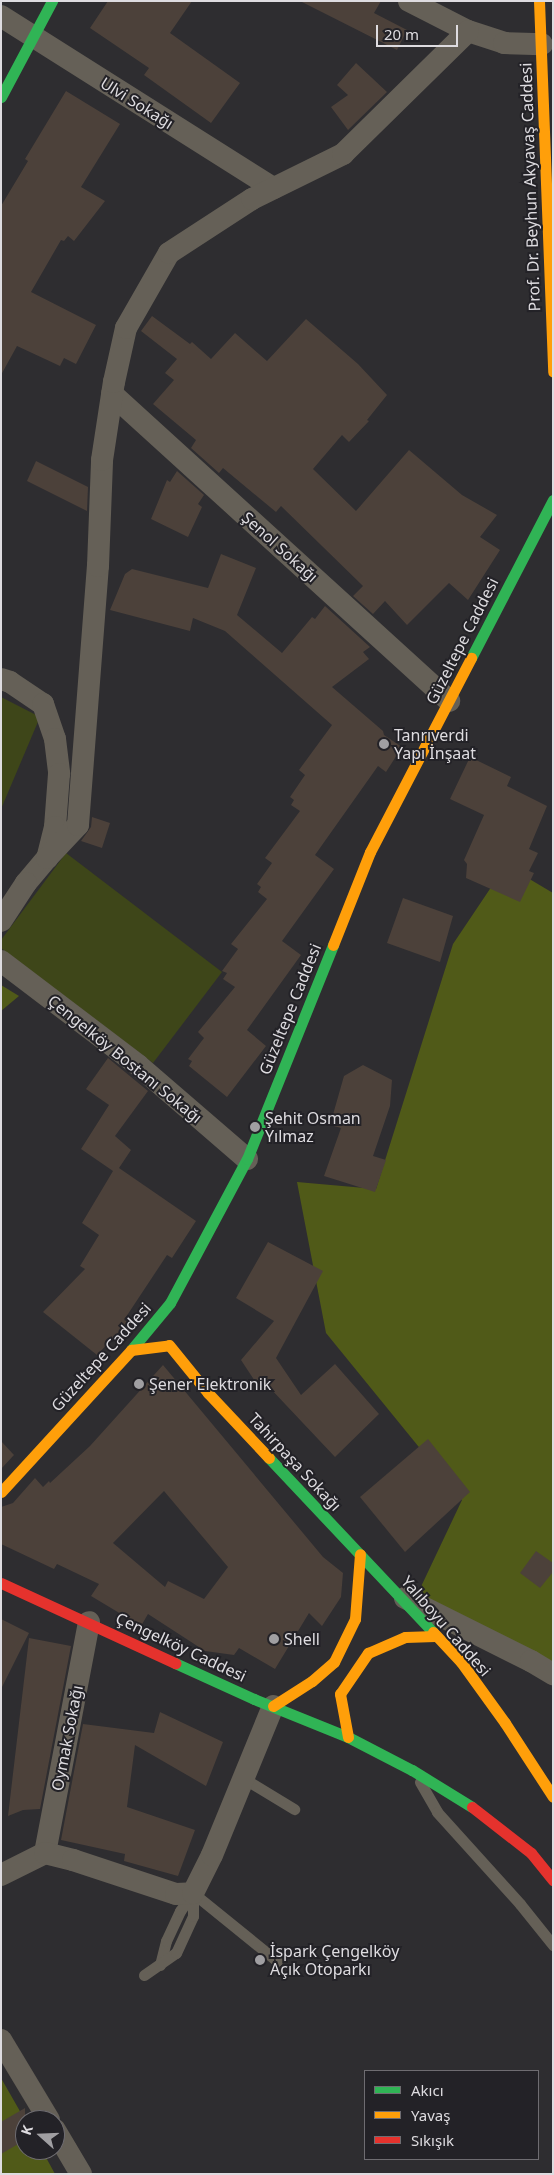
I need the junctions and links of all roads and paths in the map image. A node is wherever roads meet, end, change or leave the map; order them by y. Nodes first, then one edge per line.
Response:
1 (52, 1) edge
2 (409, 1) edge
3 (539, 1) edge
4 (1, 16) edge
5 (468, 31) junction
6 (33, 38) junction
7 (542, 44) junction
8 (1, 97) edge
9 (273, 188) junction
10 (553, 372) edge
11 (112, 394) junction
12 (553, 500) edge
13 (1, 679) edge
14 (449, 701) junction
15 (47, 858) junction
16 (1, 921) edge
17 (1, 961) edge
18 (247, 1159) junction
19 (170, 1303) junction
20 (170, 1320) dead end
21 (132, 1350) junction
22 (1, 1492) edge
23 (360, 1554) junction
24 (1, 1583) edge
25 (397, 1594) junction
26 (89, 1622) junction
27 (435, 1636) junction
28 (553, 1674) edge
29 (273, 1706) junction
30 (348, 1737) junction
31 (412, 1770) junction
32 (243, 1778) junction
33 (553, 1797) edge
34 (294, 1809) dead end
35 (45, 1854) junction
36 (1, 1876) edge
37 (553, 1880) edge
38 (192, 1892) junction
39 (553, 1945) edge
40 (278, 1961) dead end
41 (144, 1975) dead end
42 (1, 2040) edge
43 (43, 2110) edge
44 (65, 2147) edge
45 (81, 2174) edge

1 - 6 main road
2 - 5 street
3 - 7 main road, Prof. Dr. Beyhun Akyavaş Caddesi
4 - 6 street, Ulvi Sokağı
5 - 7 street
5 - 9 street
6 - 8 main road
6 - 9 street, Ulvi Sokağı
7 - 10 main road, Prof. Dr. Beyhun Akyavaş Caddesi
9 - 11 street
11 - 14 street, Şenol Sokağı
11 - 15 street
12 - 14 main road, Güzeltepe Caddesi
13 - 15 street
14 - 18 main road, Güzeltepe Caddesi
15 - 16 street
17 - 18 street, Çengelköy Bostanı Sokağı
18 - 19 main road, Güzeltepe Caddesi
19 - 20 main road
19 - 21 main road, Güzeltepe Caddesi
21 - 22 main road, Güzeltepe Caddesi
21 - 23 main road, Tahirpaşa Sokağı
23 - 25 main road, Yalıboyu Caddesi
23 - 29 main road
24 - 26 main road, Çengelköy Caddesi
25 - 27 main road, Yalıboyu Caddesi
25 - 28 street
26 - 29 main road, Çengelköy Caddesi
26 - 35 street, Oymak Sokağı
27 - 30 main road
27 - 33 main road, Yalıboyu Caddesi
29 - 30 main road, Çengelköy Caddesi
29 - 32 street
30 - 31 main road
31 - 37 main road
31 - 39 lane
32 - 34 lane
32 - 38 street
35 - 36 street
35 - 38 street
38 - 40 lane
38 - 41 lane
42 - 43 street
44 - 45 street

